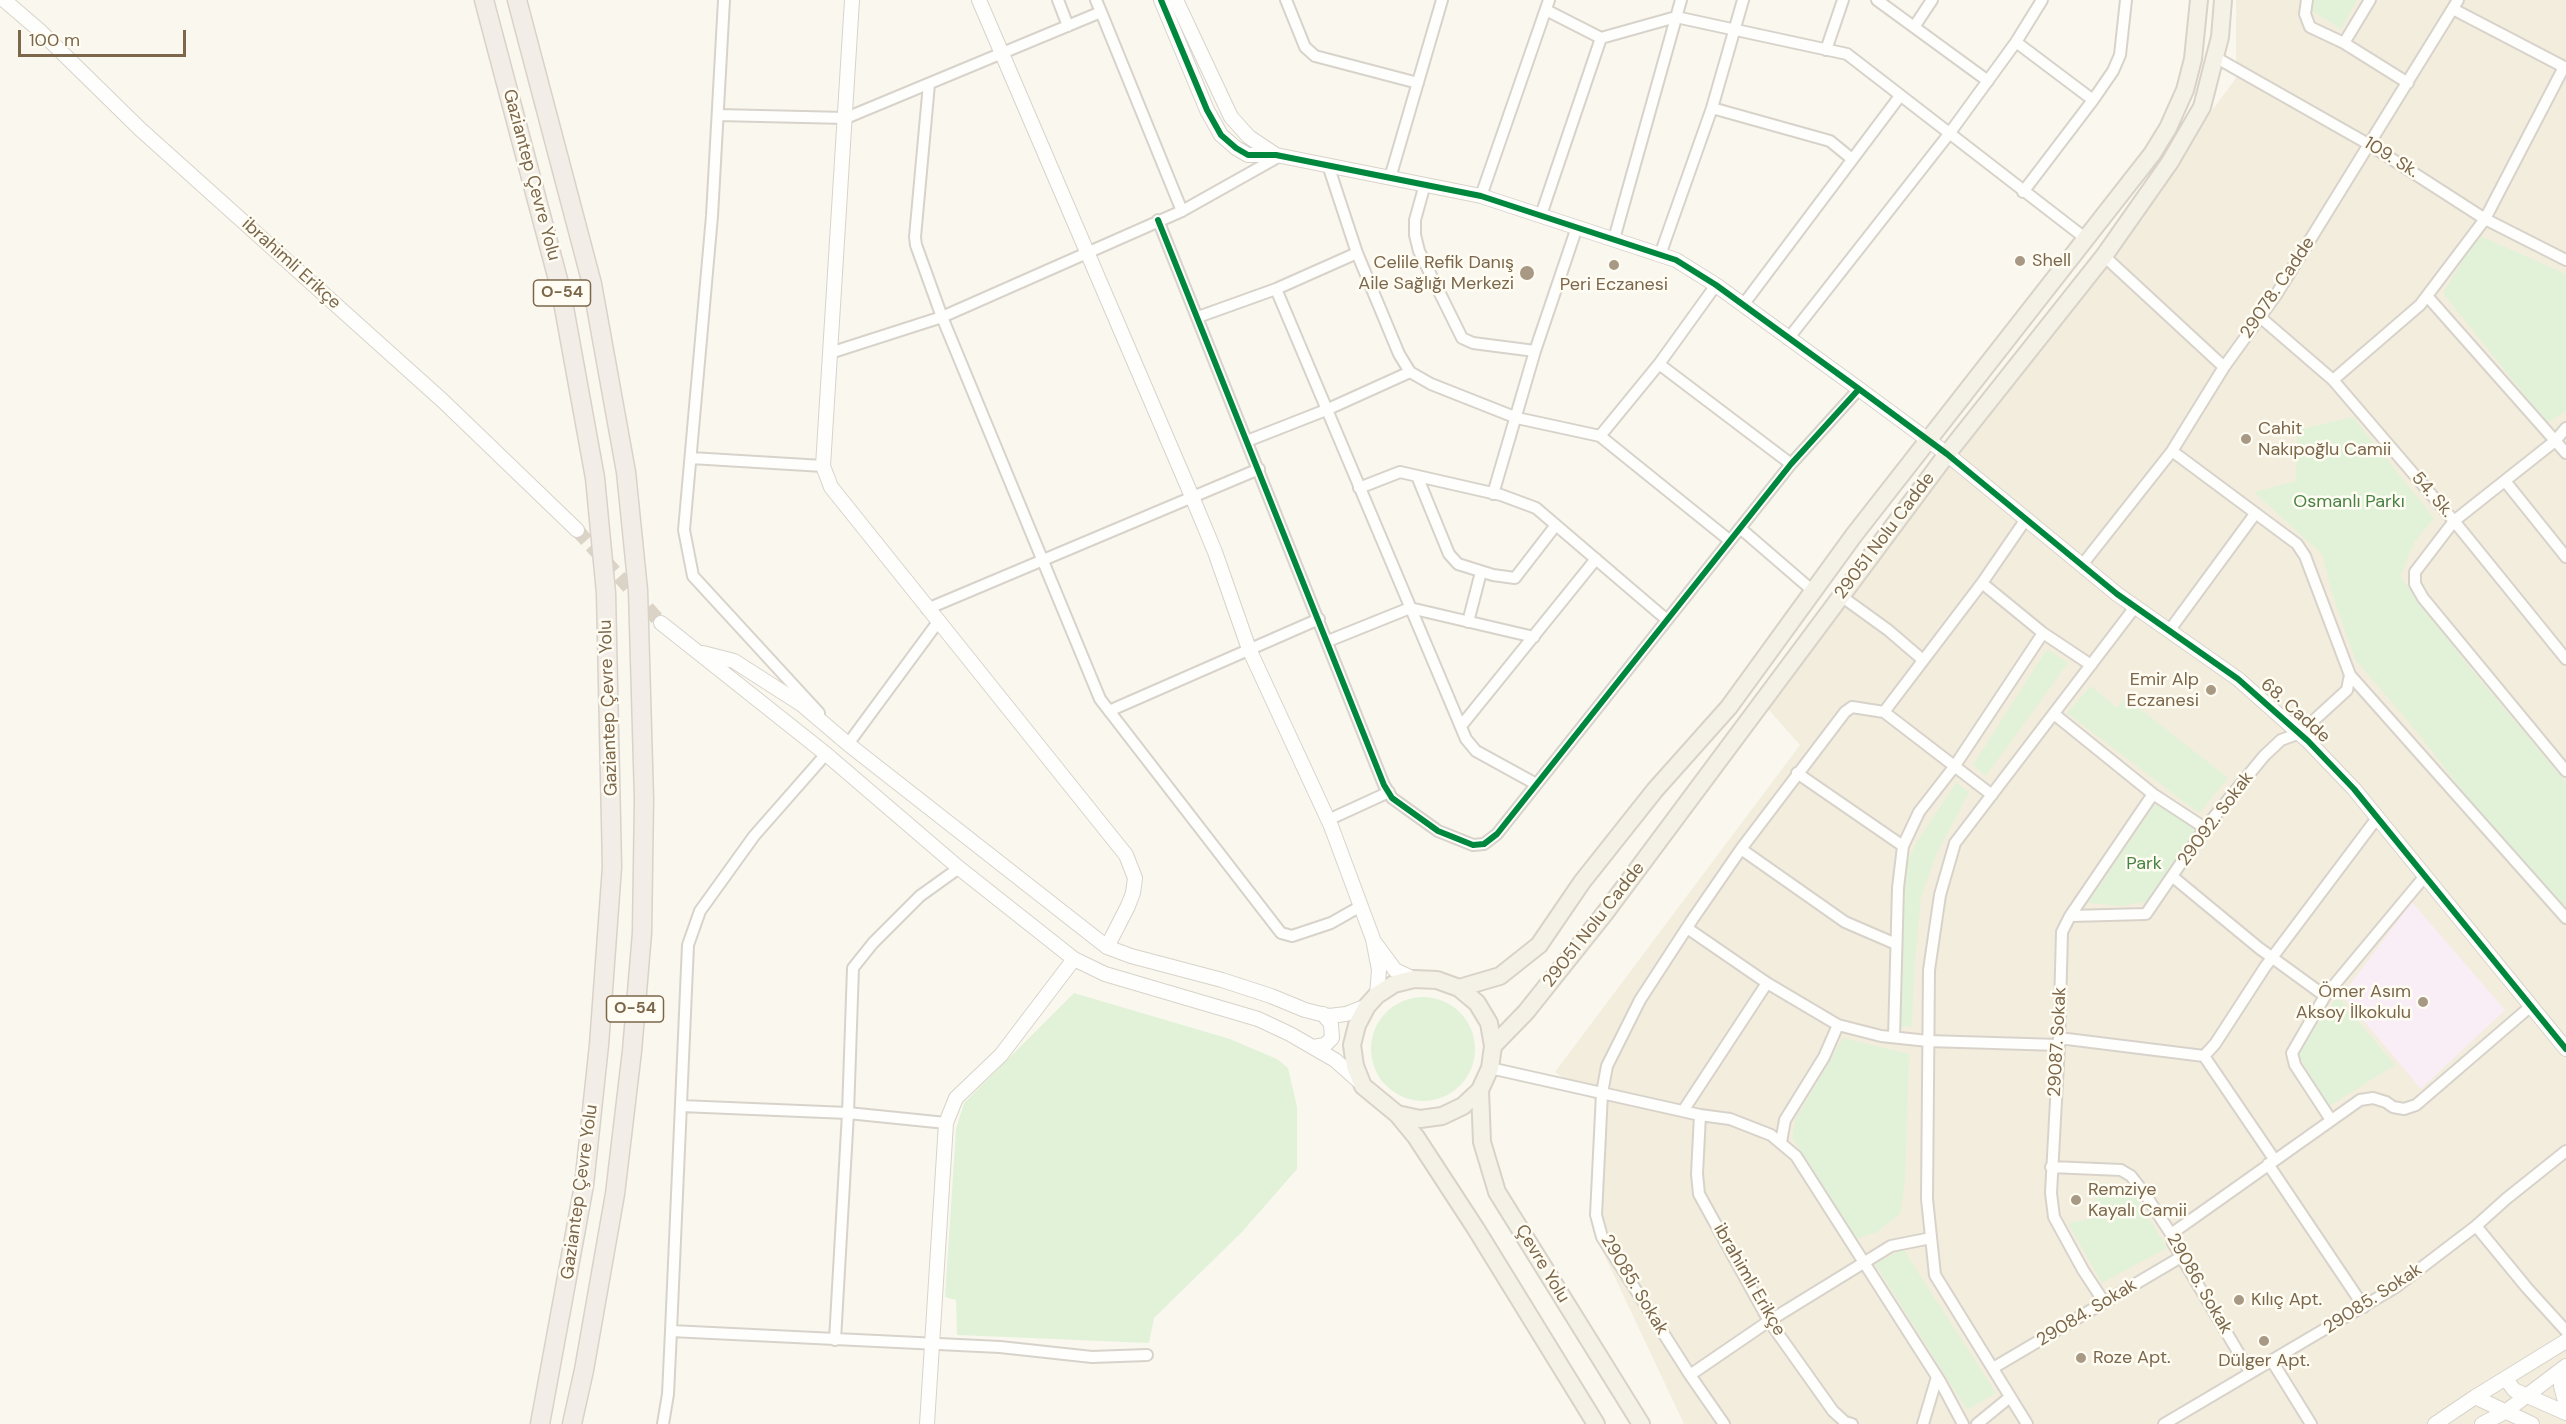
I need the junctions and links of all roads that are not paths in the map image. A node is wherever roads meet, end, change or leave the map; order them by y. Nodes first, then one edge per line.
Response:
1 (4, 0) edge
2 (484, 0) edge
3 (517, 0) edge
4 (724, 0) edge
5 (852, 0) edge
6 (979, 0) edge
7 (1058, 0) edge
8 (1096, 0) edge
9 (1161, 0) edge
10 (1176, 0) edge
11 (1286, 0) edge
12 (1442, 0) edge
13 (1681, 0) edge
14 (1743, 0) edge
15 (1843, 0) edge
16 (1877, 0) edge
17 (1932, 0) edge
18 (2042, 0) edge
19 (2126, 0) edge
20 (2199, 0) edge
21 (2223, 0) edge
22 (2307, 0) edge
23 (2370, 0) edge
24 (2456, 4) edge
25 (1547, 5) edge
26 (1101, 12) junction
27 (1676, 17) junction
28 (1068, 26) junction
29 (1914, 27) junction
30 (1734, 30) junction
31 (1601, 38) junction
32 (2016, 42) junction
33 (2344, 44) junction
34 (1826, 50) junction
35 (1003, 54) junction
36 (2215, 57) junction
37 (2565, 67) edge
38 (1988, 81) junction
39 (1418, 83) junction
40 (2408, 83) junction
41 (929, 84) junction
42 (1900, 96) junction
43 (2093, 100) junction
44 (1712, 108) junction
45 (718, 115) junction
46 (846, 118) junction
47 (1949, 134) junction
48 (2370, 144) junction
49 (1278, 155) junction
50 (1852, 159) junction
51 (1328, 165) junction
52 (1390, 177) junction
53 (1425, 184) junction
54 (2023, 192) junction
55 (1481, 196) junction
56 (1182, 211) junction
57 (1541, 215) junction
58 (2485, 219) junction
59 (1158, 220) junction
60 (1576, 227) junction
61 (2085, 238) junction
62 (1614, 239) junction
63 (1088, 252) junction
64 (1357, 253) junction
65 (1660, 255) junction
66 (2104, 256) junction
67 (2566, 260) edge
68 (1716, 285) junction
69 (1276, 289) junction
70 (2427, 296) junction
71 (1743, 305) junction
72 (942, 317) junction
73 (1198, 317) junction
74 (2260, 317) junction
75 (1788, 339) junction
76 (1535, 351) junction
77 (830, 353) junction
78 (1659, 364) junction
79 (2224, 367) junction
80 (1410, 372) junction
81 (2333, 380) junction
82 (1859, 389) junction
83 (1326, 410) junction
84 (1517, 418) junction
85 (2566, 428) edge
86 (1600, 436) junction
87 (1927, 440) junction
88 (1247, 441) junction
89 (2555, 441) junction
90 (2172, 451) junction
91 (2566, 453) edge
92 (1947, 454) junction
93 (691, 458) junction
94 (1791, 464) junction
95 (823, 466) junction
96 (1259, 469) junction
97 (1417, 476) junction
98 (2505, 481) junction
99 (1359, 488) junction
100 (1493, 494) junction
101 (1193, 499) junction
102 (2254, 514) junction
103 (2026, 519) junction
104 (2454, 521) junction
105 (1556, 525) junction
106 (1740, 528) junction
107 (577, 530) tunnel mouth
108 (1729, 540) junction
109 (2566, 557) edge
110 (1596, 559) junction
111 (1044, 560) junction
112 (2082, 565) junction
113 (1481, 572) junction
114 (1982, 583) junction
115 (1813, 591) junction
116 (1841, 596) junction
117 (2135, 607) junction
118 (1410, 608) junction
119 (927, 609) junction
120 (1319, 619) junction
121 (1667, 620) junction
122 (1468, 621) junction
123 (938, 622) junction
124 (661, 623) tunnel mouth
125 (2169, 631) junction
126 (2043, 633) junction
127 (1533, 637) junction
128 (1328, 641) junction
129 (1249, 649) junction
130 (699, 652) junction
131 (2566, 659) edge
132 (1923, 660) junction
133 (2091, 665) junction
134 (2350, 675) junction
135 (1109, 711) junction
136 (1884, 712) junction
137 (2054, 714) junction
138 (1461, 726) junction
139 (2300, 733) junction
140 (848, 744) junction
141 (826, 754) junction
142 (1954, 767) junction
143 (2566, 771) edge
144 (1797, 773) junction
145 (1536, 784) junction
146 (1389, 792) junction
147 (2153, 794) junction
148 (1992, 795) junction
149 (2377, 818) junction
150 (1328, 820) junction
151 (2205, 828) junction
152 (1903, 846) junction
153 (1741, 849) junction
154 (958, 868) junction
155 (2425, 876) junction
156 (2173, 877) junction
157 (1360, 906) junction
158 (2070, 916) junction
159 (2566, 918) edge
160 (1687, 928) junction
161 (1373, 939) junction
162 (1896, 944) junction
163 (1107, 947) junction
164 (2272, 958) junction
165 (1074, 959) junction
166 (1414, 979) junction
167 (1767, 982) junction
168 (1459, 988) junction
169 (2325, 996) junction
170 (1372, 1001) junction
171 (2531, 1006) junction
172 (1323, 1014) junction
173 (1838, 1025) junction
174 (1893, 1037) junction
175 (1928, 1041) junction
176 (2059, 1041) junction
177 (1493, 1046) junction
178 (1313, 1047) junction
179 (2566, 1049) edge
180 (2204, 1056) junction
181 (1491, 1068) junction
182 (1363, 1086) junction
183 (1480, 1090) junction
184 (1602, 1092) junction
185 (681, 1106) junction
186 (1683, 1111) junction
187 (848, 1113) junction
188 (1397, 1114) junction
189 (1700, 1115) junction
190 (2331, 1120) junction
191 (946, 1123) junction
192 (1781, 1142) junction
193 (2566, 1151) edge
194 (2271, 1162) junction
195 (2051, 1167) junction
196 (2476, 1226) junction
197 (2171, 1234) junction
198 (1931, 1238) junction
199 (2181, 1257) junction
200 (1865, 1263) junction
201 (1513, 1290) junction
202 (2104, 1302) junction
203 (2364, 1307) junction
204 (1769, 1321) junction
205 (1582, 1330) junction
206 (671, 1331) junction
207 (2566, 1331) edge
208 (835, 1340) junction
209 (2566, 1341) edge
210 (931, 1344) junction
211 (1147, 1355) dead end
212 (2272, 1361) junction
213 (2566, 1366) edge
214 (1993, 1368) junction
215 (2250, 1372) junction
216 (2566, 1372) edge
217 (1690, 1375) junction
218 (1937, 1377) junction
219 (2506, 1379) junction
220 (2526, 1396) junction
221 (2010, 1397) junction
222 (2475, 1397) junction
223 (2566, 1406) edge
224 (2505, 1412) junction
225 (2566, 1413) edge
226 (540, 1424) edge
227 (572, 1424) edge
228 (663, 1424) edge
229 (927, 1424) edge
230 (1596, 1424) edge
231 (1607, 1424) edge
232 (1629, 1424) edge
233 (1641, 1424) edge
234 (1724, 1424) edge
235 (1852, 1424) edge
236 (1923, 1424) edge
237 (1963, 1424) edge
238 (1977, 1424) edge
239 (2027, 1424) edge
240 (2164, 1424) edge
241 (2311, 1424) edge
242 (2435, 1424) edge
243 (2482, 1424) edge
244 (2532, 1424) edge

1 - 107 street, ibrahimli Erikçe
2 - 226 highway, Gaziantep Çevre Yolu / O-54
3 - 227 highway, Gaziantep Çevre Yolu / O-54
4 - 45 street
5 - 46 street
6 - 35 street
7 - 28 street
8 - 26 street
9 - 49 street
10 - 49 street
11 - 39 street
12 - 39 street
13 - 27 street
14 - 30 street
15 - 34 street
16 - 29 street
17 - 29 street
18 - 32 street
19 - 43 street
20 - 61 main road, 29051 Nolu Cadde
21 - 36 main road, 29051 Nolu Cadde
22 - 33 street
23 - 33 street
24 - 37 street
24 - 40 street, 29078. Cadde
25 - 31 street
25 - 55 street
26 - 28 street
26 - 56 street
27 - 30 street
27 - 31 street
27 - 62 street
28 - 35 street
29 - 38 street
30 - 34 street
30 - 44 street
31 - 57 street
32 - 38 street
32 - 43 street
33 - 40 street
34 - 42 street
35 - 41 street
35 - 63 street
36 - 48 street, 109. Sk.
36 - 66 main road, 29051 Nolu Cadde
37 - 58 street
38 - 47 street
39 - 52 street
40 - 48 street, 29078. Cadde
41 - 46 street
41 - 72 street
42 - 47 street
42 - 50 street
43 - 54 street
44 - 50 street
44 - 65 street
45 - 46 street
45 - 93 street
46 - 77 street
47 - 54 street
47 - 75 street
48 - 58 street, 109. Sk.
48 - 74 street, 29078. Cadde
49 - 51 street, 68. Cadde
49 - 56 street
50 - 71 street
51 - 52 street, 68. Cadde
51 - 64 street
52 - 53 street, 68. Cadde
53 - 55 street, 68. Cadde
53 - 76 street
54 - 61 street
55 - 57 street, 68. Cadde
56 - 59 street
57 - 60 street, 68. Cadde
58 - 67 street, 109. Sk.
58 - 70 street
59 - 63 street
59 - 73 street
60 - 62 street, 68. Cadde
60 - 76 street
61 - 87 main road, 29051 Nolu Cadde
62 - 65 street, 68. Cadde
63 - 72 street
63 - 101 street
64 - 69 street
64 - 80 street
65 - 68 street, 68. Cadde
66 - 79 street
66 - 92 main road, 29051 Nolu Cadde
68 - 71 street, 68. Cadde
68 - 78 street
69 - 73 street
69 - 83 street
70 - 81 street
70 - 89 street
71 - 75 street, 68. Cadde
72 - 77 street
72 - 111 street
73 - 88 street
74 - 79 street, 29078. Cadde
74 - 81 street, 54. Sk.
75 - 82 street, 68. Cadde
76 - 84 street
77 - 95 street
78 - 86 street
78 - 94 street
79 - 90 street, 29078. Cadde
80 - 83 street
80 - 84 street
81 - 104 street, 54. Sk.
82 - 87 street, 68. Cadde
82 - 94 street
83 - 88 street
83 - 99 street
84 - 86 street
84 - 100 street
85 - 89 street
86 - 108 street
87 - 92 street, 68. Cadde
87 - 115 main road, 29051 Nolu Cadde
88 - 96 street
89 - 91 street
89 - 98 street
90 - 102 street
90 - 112 street, 29078. Cadde
92 - 103 street, 68. Cadde
92 - 116 main road, 29051 Nolu Cadde
93 - 95 street
93 - 140 street
94 - 106 street
95 - 119 street
96 - 101 street
96 - 120 street
97 - 99 street
97 - 100 street
97 - 113 street
98 - 104 street
98 - 109 street
99 - 118 street
100 - 105 street
101 - 111 street
101 - 129 street
102 - 125 street
102 - 134 street
103 - 112 street, 68. Cadde
103 - 114 street
104 - 131 street, 54. Sk.
104 - 143 street
105 - 110 street
105 - 113 street
106 - 108 street
106 - 115 street
108 - 121 street
110 - 121 street
110 - 127 street
111 - 119 street
111 - 135 street
112 - 117 street, 68. Cadde
113 - 122 street
114 - 126 street
114 - 132 street
115 - 168 main road, 29051 Nolu Cadde
116 - 132 street
116 - 177 main road, 29051 Nolu Cadde
117 - 125 street, 68. Cadde
117 - 133 street
118 - 122 street
118 - 128 street
118 - 138 street
119 - 123 street
120 - 128 street
120 - 129 street
121 - 145 street
122 - 127 street
123 - 140 street
123 - 163 street
124 - 130 street
125 - 139 street, 68. Cadde
126 - 133 street
126 - 142 street
127 - 138 street
128 - 146 street
129 - 135 street
129 - 150 street
130 - 140 street
130 - 141 street
132 - 136 street
133 - 137 street
134 - 139 street, 29092. Sokak
134 - 159 street
135 - 157 street
136 - 142 street
136 - 144 street, 29085. Sokak
137 - 147 street
137 - 148 street
138 - 145 street
139 - 149 street, 68. Cadde
139 - 151 street, 29092. Sokak
140 - 163 street
141 - 154 street
141 - 185 street
142 - 148 street
142 - 152 street
144 - 152 street
144 - 153 street, 29085. Sokak
145 - 146 street
146 - 150 street
147 - 151 street
147 - 158 street, 29087. Sokak
148 - 175 street
149 - 155 street, 68. Cadde
149 - 164 street
150 - 157 street
151 - 156 street, 29092. Sokak
152 - 162 street
153 - 160 street, 29085. Sokak
153 - 162 street
154 - 165 street
154 - 187 street
155 - 169 street
155 - 171 street, 68. Cadde
156 - 158 street, 29092. Sokak
156 - 164 street
157 - 161 street
158 - 176 street, 29087. Sokak
160 - 167 street
160 - 184 street, 29085. Sokak
161 - 166 street
161 - 170 street
162 - 174 street
163 - 172 street
164 - 169 street
164 - 180 street
165 - 178 street
165 - 191 street
166 - 168 main road
166 - 170 main road
167 - 173 street
167 - 186 street
168 - 177 main road
169 - 190 street
170 - 172 street
170 - 182 main road
171 - 179 street, 68. Cadde
171 - 190 street
172 - 178 street
173 - 174 street
173 - 192 street
174 - 175 street
175 - 176 street
175 - 198 street
176 - 180 street
176 - 195 street, 29087. Sokak
177 - 181 main road
178 - 182 street
180 - 194 street
181 - 183 main road
181 - 184 street
182 - 188 main road
183 - 188 main road
183 - 205 main road, Çevre Yolu
184 - 186 street
184 - 217 street, 29085. Sokak
185 - 187 street
185 - 206 street
186 - 189 street
187 - 191 street
187 - 208 street
188 - 201 main road, Çevre Yolu
189 - 192 street
189 - 204 street, ibrahimli Erikçe
190 - 194 street
191 - 210 street
192 - 200 street
193 - 196 street, 29085. Sokak
194 - 197 street
194 - 203 street
195 - 197 street, 29086. Sokak
195 - 202 street, 29087. Sokak
196 - 203 street, 29085. Sokak
196 - 207 street
197 - 199 street, 29086. Sokak
198 - 200 street
198 - 214 street
199 - 202 street, 29084. Sokak
199 - 215 street, 29086. Sokak
200 - 204 street
200 - 218 street
201 - 230 main road, Çevre Yolu
201 - 231 main road
202 - 214 street, 29084. Sokak
203 - 212 street, 29085. Sokak
204 - 217 street
204 - 235 street, ibrahimli Erikçe
205 - 232 main road
205 - 233 main road, Çevre Yolu
206 - 208 street
206 - 228 street
208 - 210 street
209 - 219 street
210 - 211 street
210 - 229 street
212 - 215 street, 29085. Sokak
212 - 241 street
213 - 220 street
214 - 221 street
215 - 240 street, 29085. Sokak
216 - 223 street
217 - 234 street, 29085. Sokak
218 - 236 street
218 - 237 street
219 - 220 street
219 - 222 street
220 - 224 street
220 - 225 street
221 - 238 street
221 - 239 street
222 - 224 street
222 - 242 street
224 - 243 street
224 - 244 street

